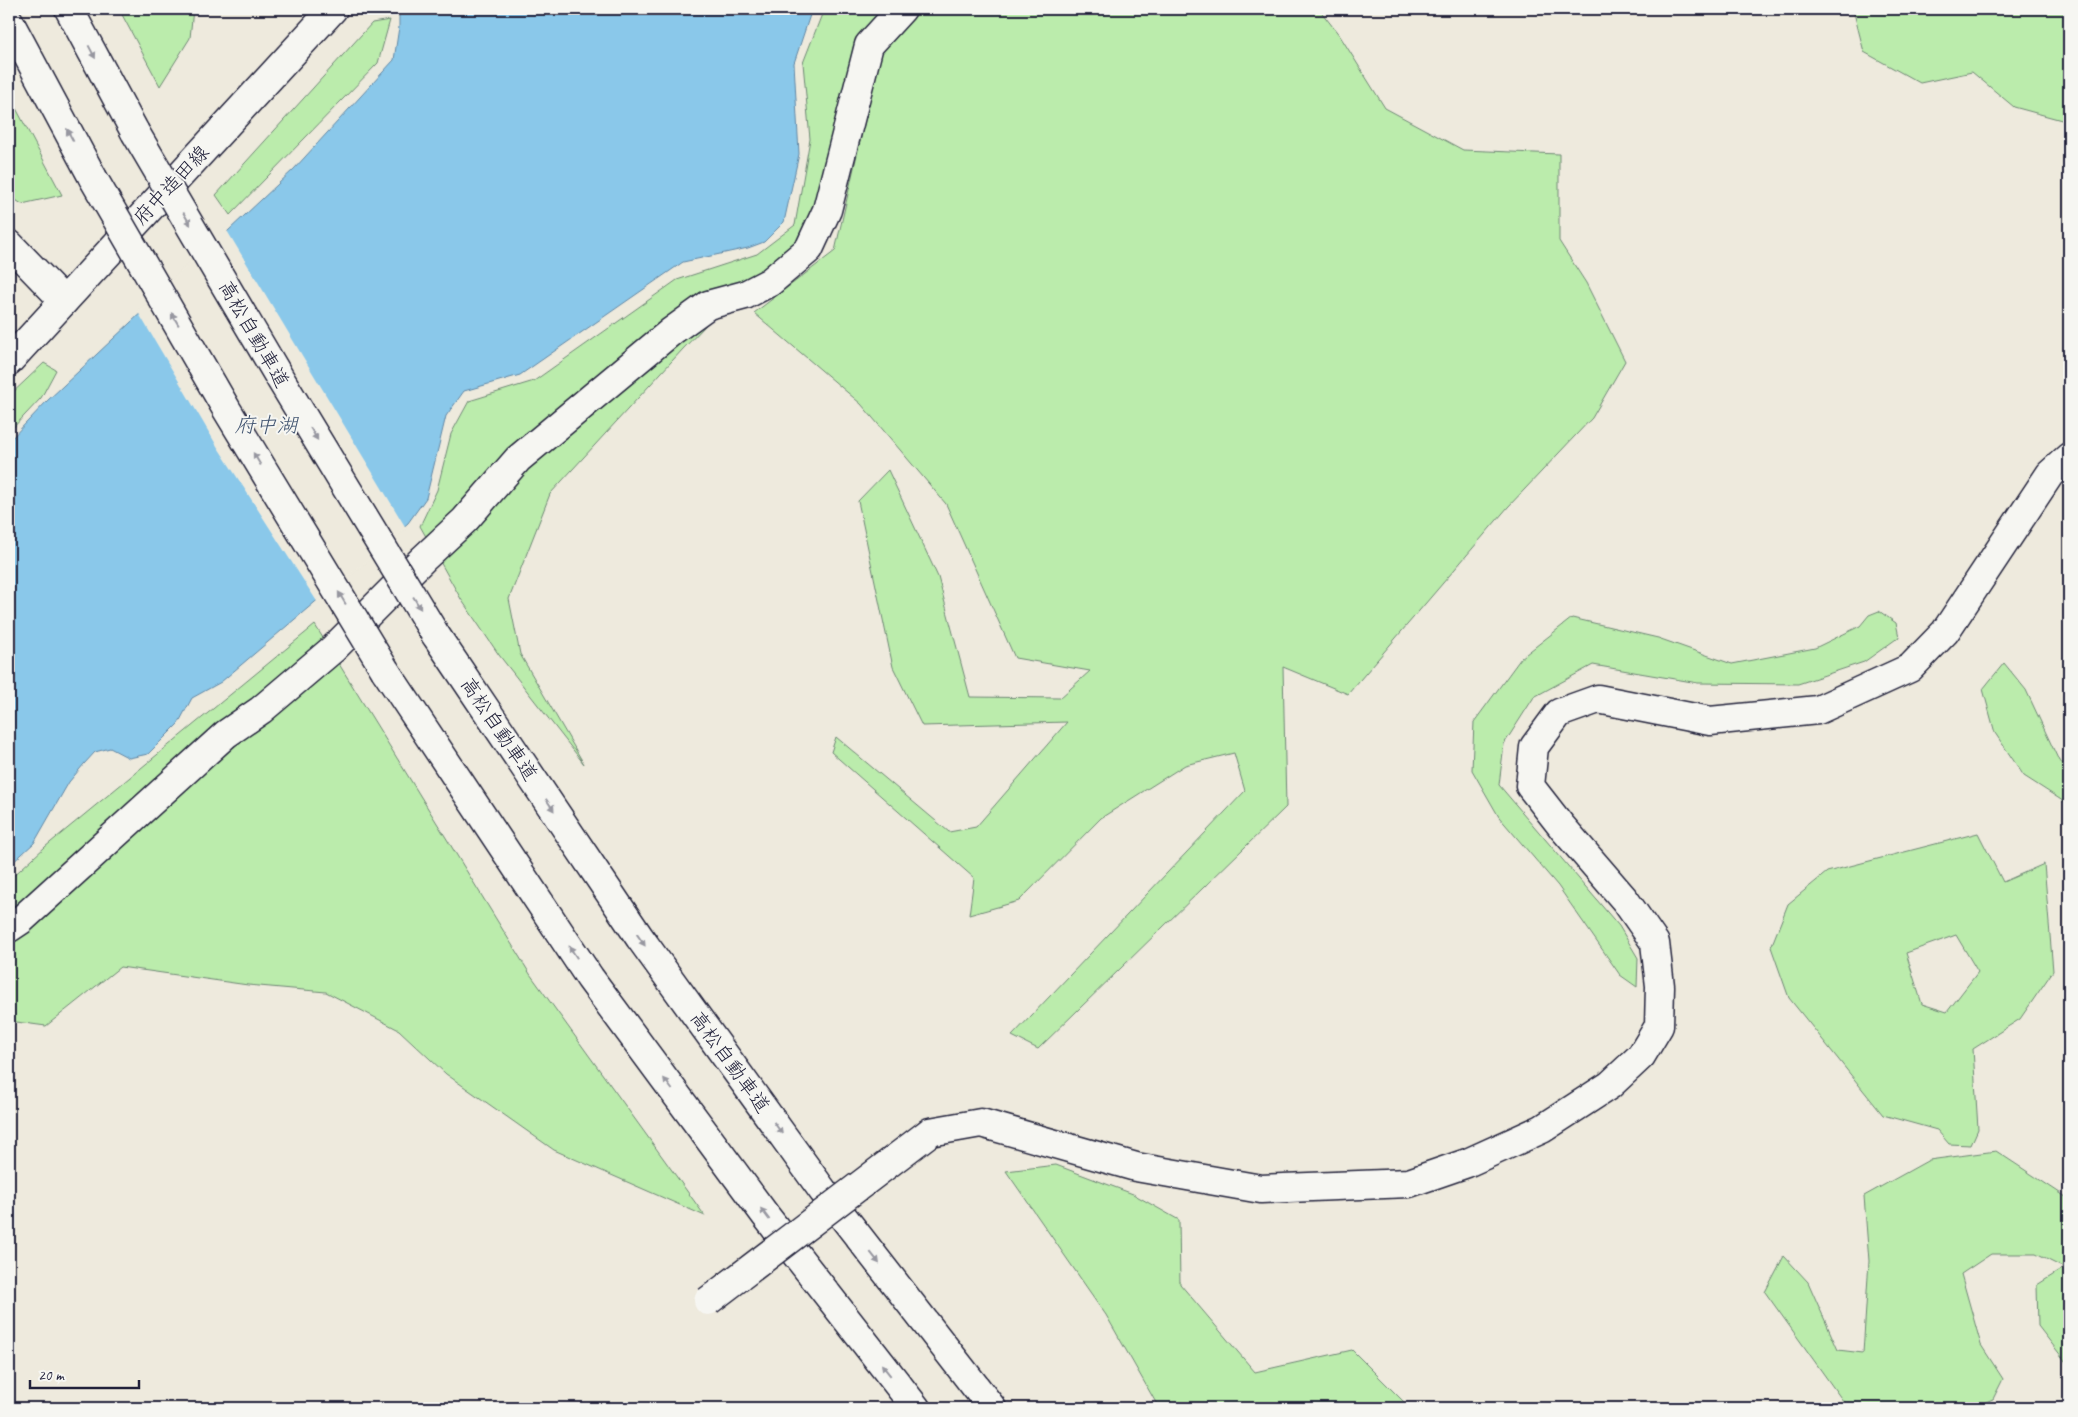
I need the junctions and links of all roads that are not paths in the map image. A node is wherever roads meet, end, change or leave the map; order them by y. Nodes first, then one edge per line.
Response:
1 (69, 9) edge
2 (333, 9) edge
3 (902, 9) edge
4 (9, 21) edge
5 (9, 244) edge
6 (64, 301) junction
7 (9, 361) edge
8 (2069, 457) edge
9 (9, 928) edge
10 (708, 1301) dead end
11 (916, 1408) edge
12 (992, 1408) edge

1 -> 12 main road, 高松自動車道, bridge
2 - 6 main road, 府中造田線
3 - 9 main road
11 -> 4 main road, bridge
5 - 6 main road
6 - 7 main road, 府中造田線
8 - 10 main road, bridge

